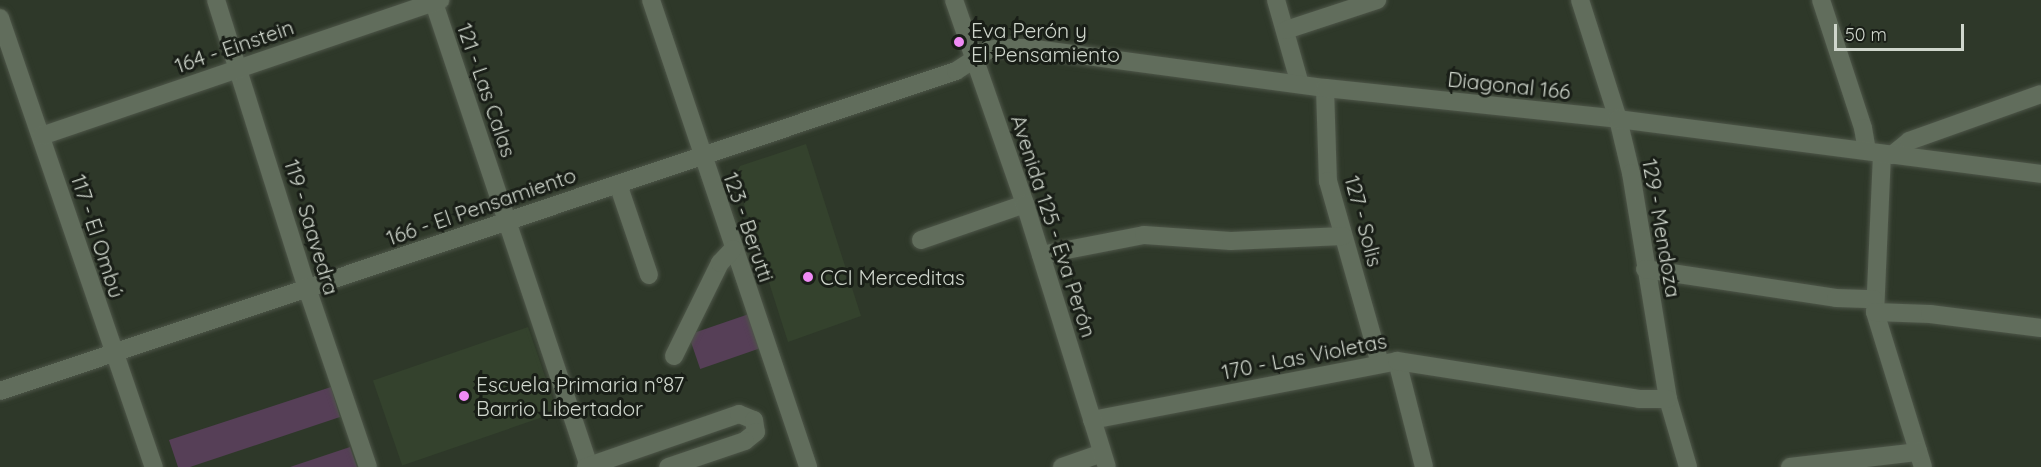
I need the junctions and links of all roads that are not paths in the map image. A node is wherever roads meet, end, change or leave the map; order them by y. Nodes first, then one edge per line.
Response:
1 (216, 0) edge
2 (651, 0) edge
3 (954, 0) edge
4 (1276, 0) edge
5 (1377, 0) edge
6 (1580, 0) edge
7 (1821, 0) edge
8 (436, 1) edge
9 (0, 18) edge
10 (1286, 30) junction
11 (974, 58) junction
12 (239, 68) junction
13 (1300, 84) junction
14 (1325, 88) junction
15 (2041, 94) edge
16 (1618, 119) junction
17 (41, 136) junction
18 (1880, 153) junction
19 (701, 156) junction
20 (2041, 174) edge
21 (618, 184) junction
22 (1025, 204) junction
23 (507, 221) junction
24 (1343, 236) junction
25 (921, 240) dead end
26 (734, 249) junction
27 (1041, 255) junction
28 (1645, 269) junction
29 (649, 275) dead end
30 (307, 288) junction
31 (1875, 306) junction
32 (2041, 328) edge
33 (113, 352) junction
34 (674, 356) dead end
35 (1388, 362) junction
36 (0, 391) edge
37 (1668, 399) junction
38 (1092, 420) junction
39 (1921, 459) edge
40 (1105, 460) edge
41 (154, 467) edge
42 (368, 467) edge
43 (588, 467) edge
44 (668, 467) edge
45 (808, 467) edge
46 (1062, 467) edge
47 (1424, 467) edge
48 (1688, 467) edge
49 (1790, 467) edge

1 - 12 street, 119 - Saavedra
2 - 19 street, 123 - Berutti
3 - 11 street, Avenida 125 - Eva Perón
4 - 10 street
5 - 10 street
6 - 16 street, 129 - Mendoza
7 - 18 street
8 - 12 street, 164 - Einstein
8 - 23 street, 121 - Las Calas
9 - 17 street, 117 - El Ombú
10 - 13 street
11 - 13 street, Diagonal 166
11 - 19 street, 166 - El Pensamiento
11 - 22 street, Avenida 125 - Eva Perón
12 - 17 street, 164 - Einstein
12 - 30 street, 119 - Saavedra
13 - 14 street, Diagonal 166
14 - 16 street, Diagonal 166
14 - 24 street, 127 - Solis
15 - 18 street
16 - 18 street, Diagonal 166
16 - 28 street, 129 - Mendoza
17 - 33 street, 117 - El Ombú
18 - 20 street, Diagonal 166
18 - 31 street
19 - 21 street, 166 - El Pensamiento
19 - 26 street, 123 - Berutti
21 - 23 street, 166 - El Pensamiento
21 - 29 street
22 - 25 street
22 - 27 street, Avenida 125 - Eva Perón
23 - 30 street, 166 - El Pensamiento
23 - 43 street, 121 - Las Calas
24 - 27 street
24 - 35 street, 127 - Solis
26 - 34 street
26 - 45 street, 123 - Berutti
27 - 38 street, Avenida 125 - Eva Perón
28 - 31 street
28 - 37 street, 129 - Mendoza
30 - 33 street, 166 - El Pensamiento
30 - 42 street, 119 - Saavedra
31 - 32 street
31 - 39 street
33 - 36 street, 166 - El Pensamiento
33 - 41 street, 117 - El Ombú
35 - 37 street, 170 - Las Violetas
35 - 38 street, 170 - Las Violetas
35 - 47 street, 127 - Solis
37 - 48 street, 129 - Mendoza
38 - 40 street, Avenida 125 - Eva Perón
39 - 49 street
40 - 46 street
43 - 44 street

